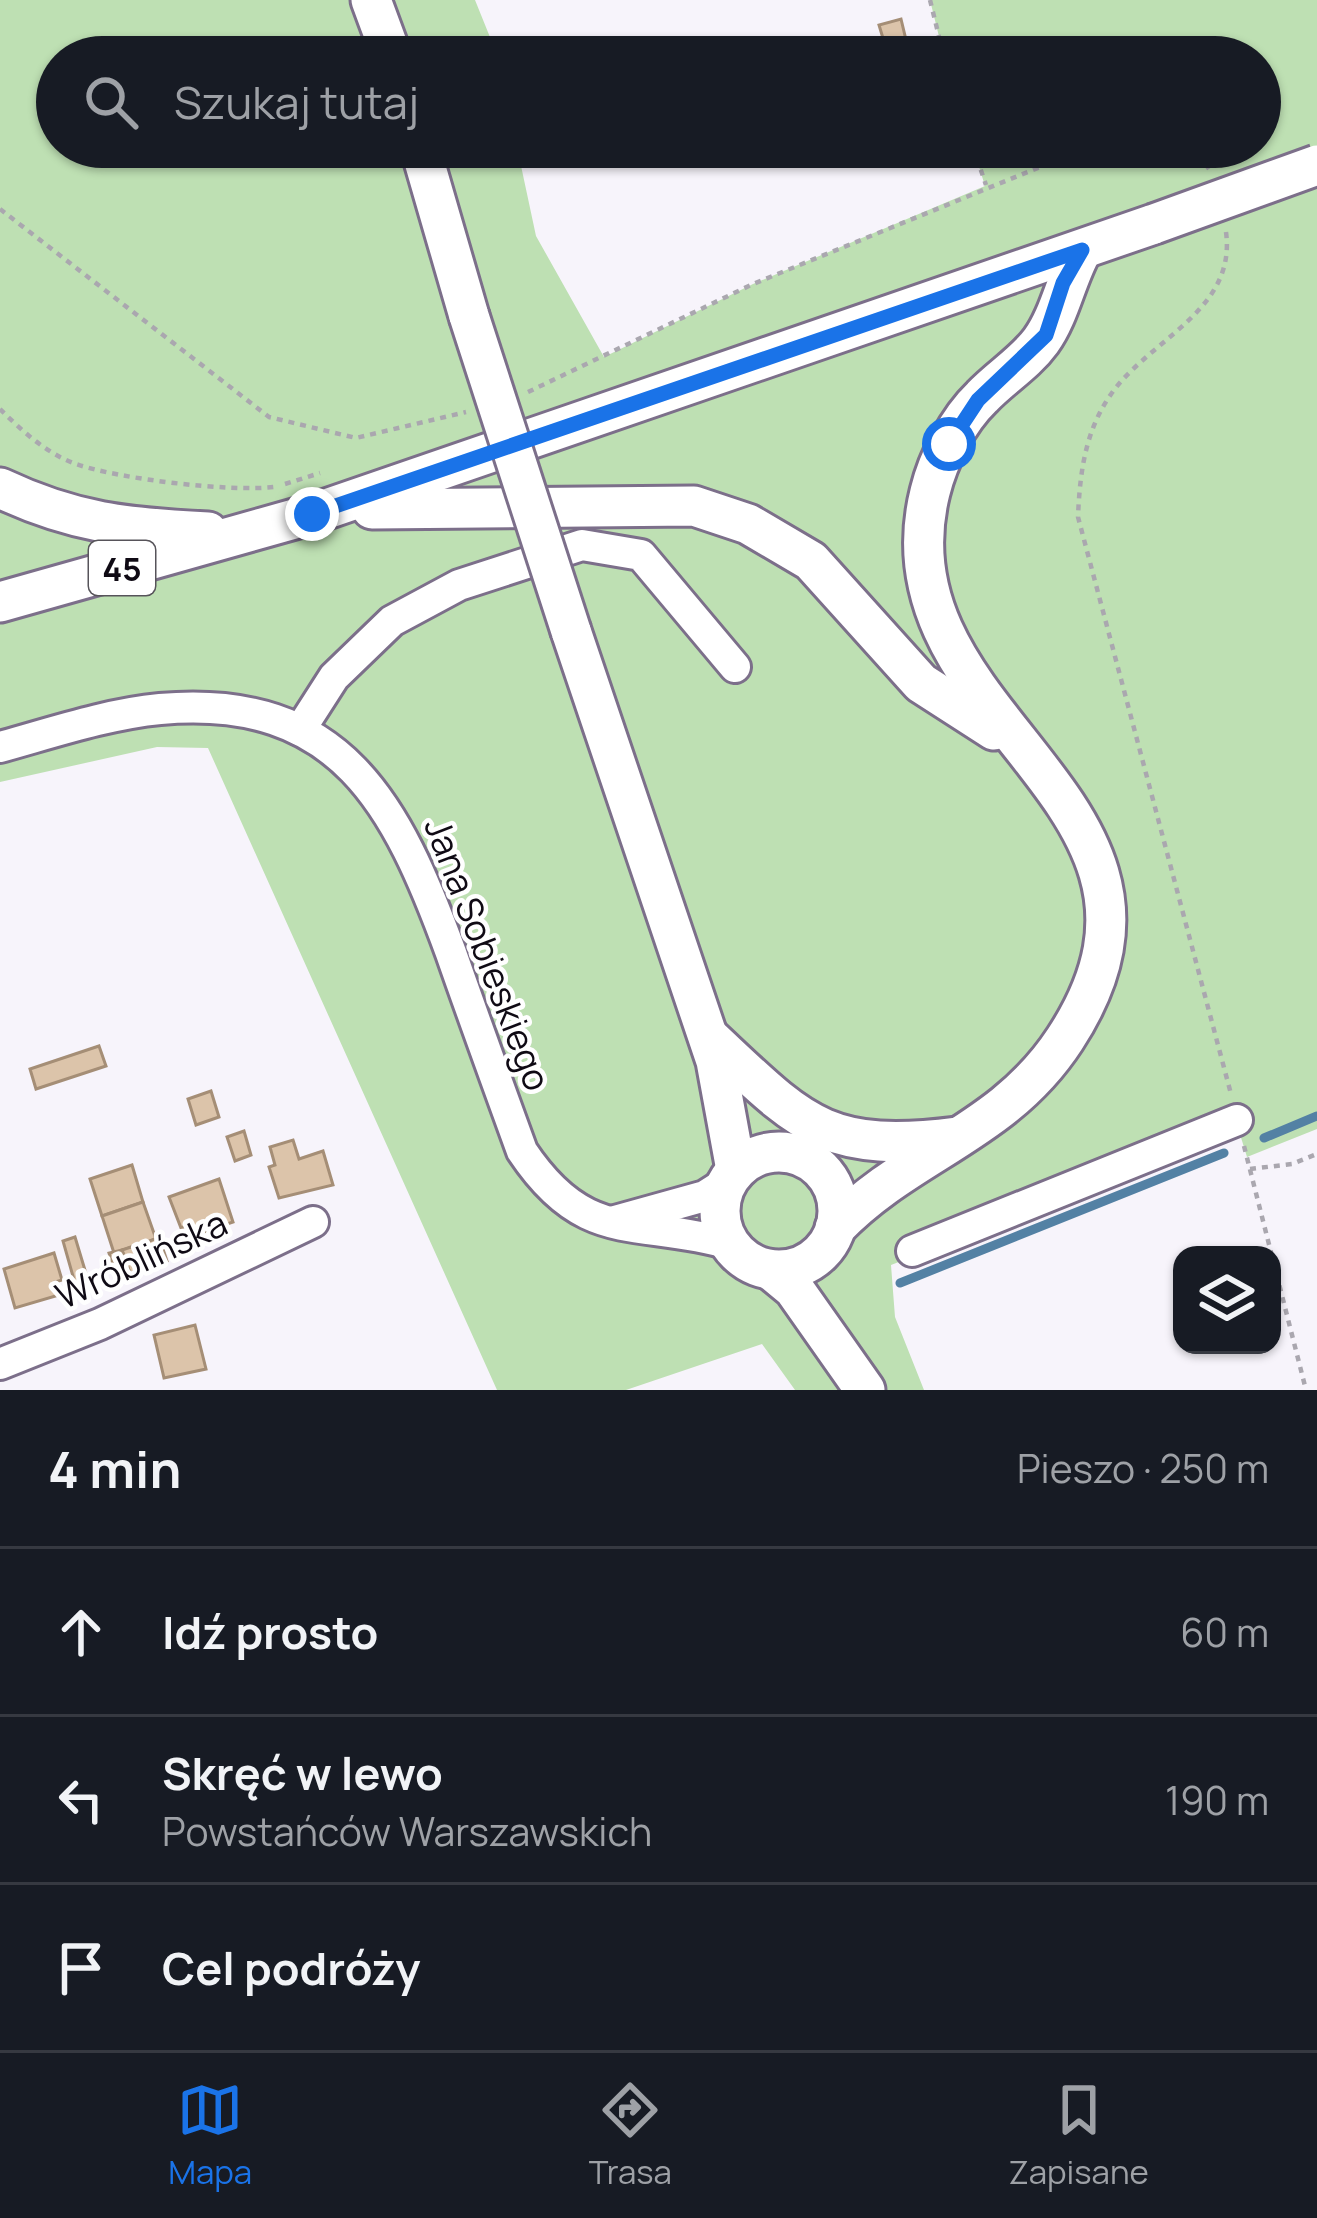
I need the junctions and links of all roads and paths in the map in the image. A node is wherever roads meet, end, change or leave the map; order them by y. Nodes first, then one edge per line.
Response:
1 (371, 0) edge
2 (930, 0) edge
3 (384, 36) edge
4 (939, 36) edge
5 (1317, 165) edge
6 (426, 168) edge
7 (981, 168) edge
8 (1032, 168) edge
9 (1208, 168) edge
10 (1210, 171) dead end
11 (986, 185) junction
12 (0, 209) edge
13 (1222, 214) dead end
14 (1082, 250) junction
15 (522, 394) dead end
16 (479, 408) dead end
17 (0, 409) edge
18 (340, 467) dead end
19 (0, 488) edge
20 (312, 514) junction
21 (244, 533) junction
22 (0, 602) edge
23 (735, 667) dead end
24 (300, 730) junction
25 (1019, 746) junction
26 (0, 747) edge
27 (711, 1048) junction
28 (1238, 1120) junction
29 (970, 1135) junction
30 (781, 1151) junction
31 (933, 1154) junction
32 (1317, 1154) edge
33 (818, 1166) junction
34 (1250, 1169) junction
35 (732, 1176) junction
36 (313, 1222) dead end
37 (609, 1223) junction
38 (829, 1240) junction
39 (730, 1244) junction
40 (912, 1251) dead end
41 (771, 1270) junction
42 (0, 1364) edge
43 (856, 1374) edge
44 (1306, 1390) edge

1 - 3 main road
2 - 4 path
5 - 14 main road, 45, bridge
6 - 27 main road, bridge
7 - 11 path
8 - 11 path
9 - 10 path
11 - 15 path
12 - 16 path
13 - 28 path
14 - 20 main road, 45
14 - 25 main road
17 - 18 path
19 - 21 main road
20 - 21 main road, 45
20 - 25 main road
21 - 22 main road, 45
23 - 24 street
24 - 26 street, Jana Sobieskiego
24 - 37 street, Jana Sobieskiego
25 - 29 main road
27 - 29 main road
27 - 30 main road
27 - 35 main road
28 - 34 path
28 - 40 street
29 - 31 main road
30 - 33 main road
30 - 35 main road
31 - 33 main road
31 - 38 main road
32 - 34 path
33 - 38 main road
34 - 44 path
35 - 37 street
35 - 39 main road
36 - 42 street, Wróblińska
37 - 39 street, Jana Sobieskiego
38 - 41 main road
38 - 43 main road
39 - 41 main road
41 - 43 main road

